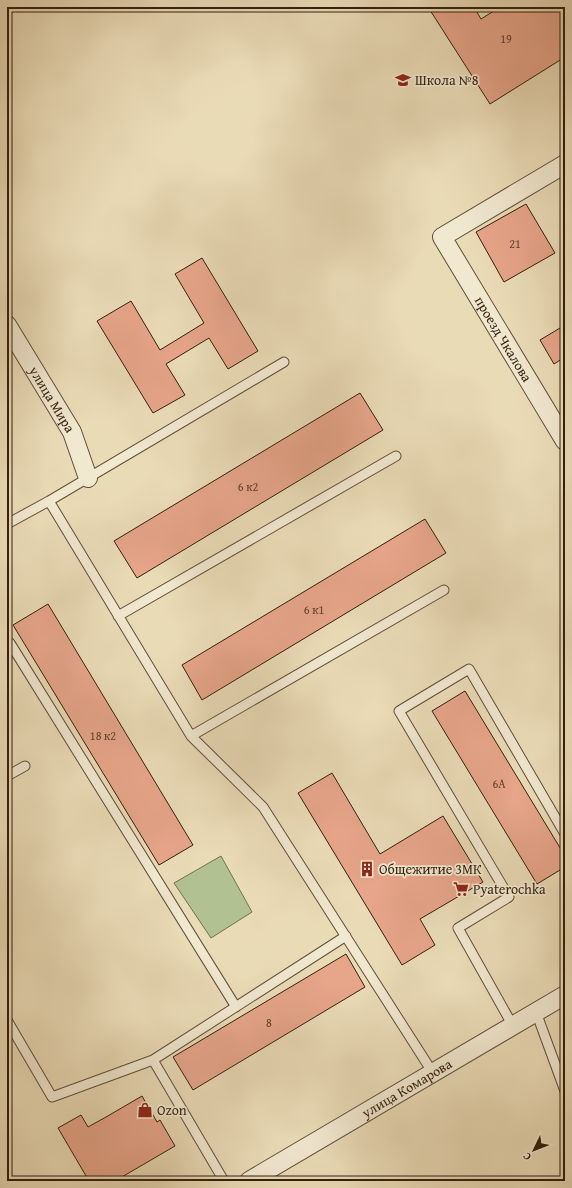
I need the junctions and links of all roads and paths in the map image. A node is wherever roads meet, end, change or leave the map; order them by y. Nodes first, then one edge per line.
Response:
1 (565, 164) edge
2 (7, 325) edge
3 (284, 362) dead end
4 (565, 441) edge
5 (396, 456) dead end
6 (88, 478) junction
7 (49, 501) junction
8 (7, 524) edge
9 (444, 590) dead end
10 (118, 616) junction
11 (7, 645) edge
12 (191, 736) junction
13 (25, 766) dead end
14 (7, 776) edge
15 (565, 834) edge
16 (346, 936) junction
17 (565, 995) edge
18 (236, 1007) junction
19 (536, 1012) junction
20 (7, 1020) edge
21 (513, 1026) junction
22 (153, 1060) junction
23 (433, 1072) junction
24 (565, 1091) edge
25 (224, 1181) edge
26 (249, 1181) edge

1 - 4 street, проезд Чкалова
2 - 6 street, улица Мира
3 - 6 lane
5 - 10 lane
6 - 7 lane
7 - 8 lane
7 - 10 lane
9 - 12 lane
10 - 12 lane
11 - 18 lane
12 - 16 lane
13 - 14 lane
15 - 21 lane
16 - 18 lane
16 - 23 lane
17 - 19 street, улица Комарова
18 - 22 lane
19 - 21 street, улица Комарова
19 - 24 lane
20 - 22 lane
21 - 23 street, улица Комарова
22 - 25 lane
23 - 26 street, улица Комарова

